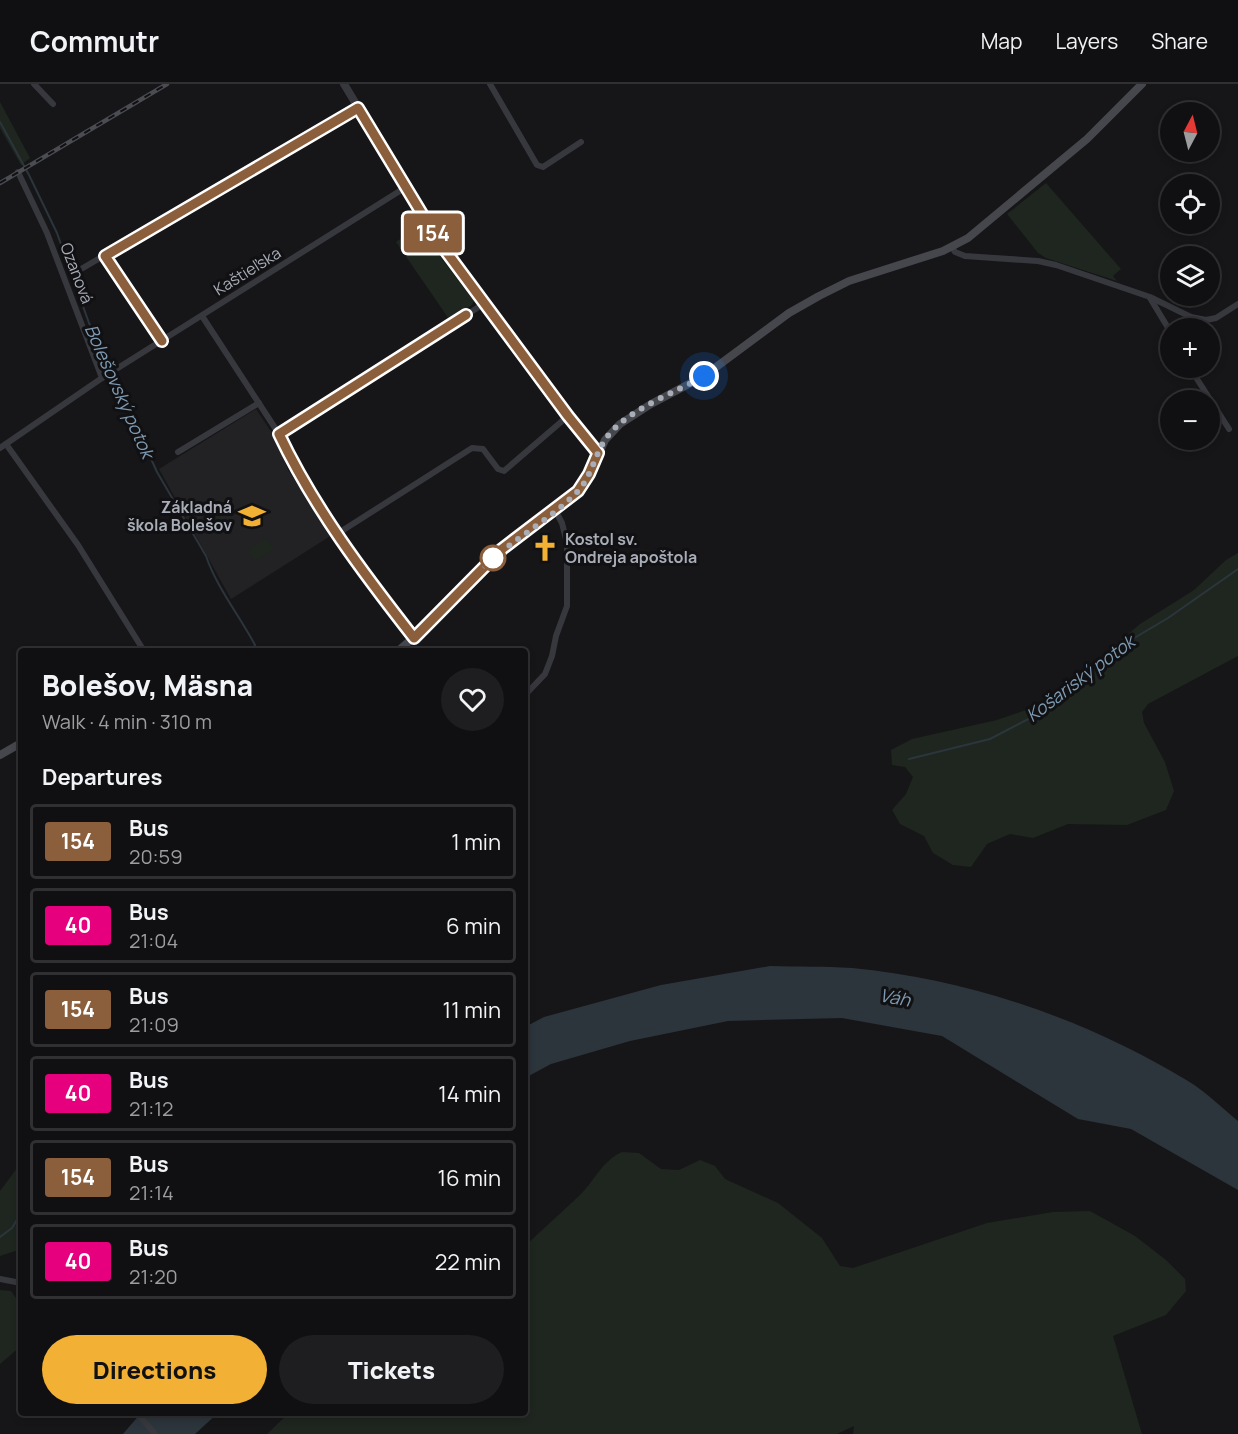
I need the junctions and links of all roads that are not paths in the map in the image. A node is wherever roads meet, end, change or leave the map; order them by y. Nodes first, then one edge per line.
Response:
1 (34, 84) edge
2 (344, 84) edge
3 (490, 84) edge
4 (1142, 84) edge
5 (53, 104) dead end
6 (358, 108) junction
7 (581, 142) dead end
8 (18, 172) dead end
9 (406, 187) junction
10 (952, 247) junction
11 (105, 256) junction
12 (76, 272) dead end
13 (1150, 297) junction
14 (485, 303) junction
15 (1238, 304) edge
16 (202, 315) junction
17 (1162, 318) edge
18 (162, 341) junction
19 (108, 375) junction
20 (1196, 378) edge
21 (259, 403) junction
22 (568, 416) junction
23 (1229, 429) dead end
24 (279, 434) junction
25 (3, 446) edge
26 (178, 452) dead end
27 (598, 453) junction
28 (555, 510) junction
29 (337, 534) junction
30 (414, 638) junction
31 (142, 648) edge
32 (402, 648) edge
33 (528, 692) edge
34 (18, 745) edge
35 (0, 755) edge
36 (0, 1279) edge
37 (18, 1282) edge
38 (140, 1416) edge
39 (155, 1434) edge

1 - 5 street
2 - 6 street
3 - 7 street
4 - 10 main road
6 - 9 street
6 - 11 street
8 - 19 street, Ozanová
9 - 14 street
9 - 16 street, Kaštieľska
10 - 13 street
10 - 27 main road
11 - 12 street
11 - 18 street
13 - 15 street
13 - 17 street
14 - 22 street
14 - 24 street
16 - 18 street, Kaštieľska
16 - 21 street
18 - 19 street, Kaštieľska
19 - 25 street
20 - 23 street
21 - 24 street
21 - 26 street
22 - 27 street
22 - 29 street
24 - 29 street
25 - 31 street
27 - 28 main road
28 - 30 main road
28 - 33 street
29 - 30 street
30 - 32 main road
34 - 35 main road
36 - 37 street
38 - 39 street

